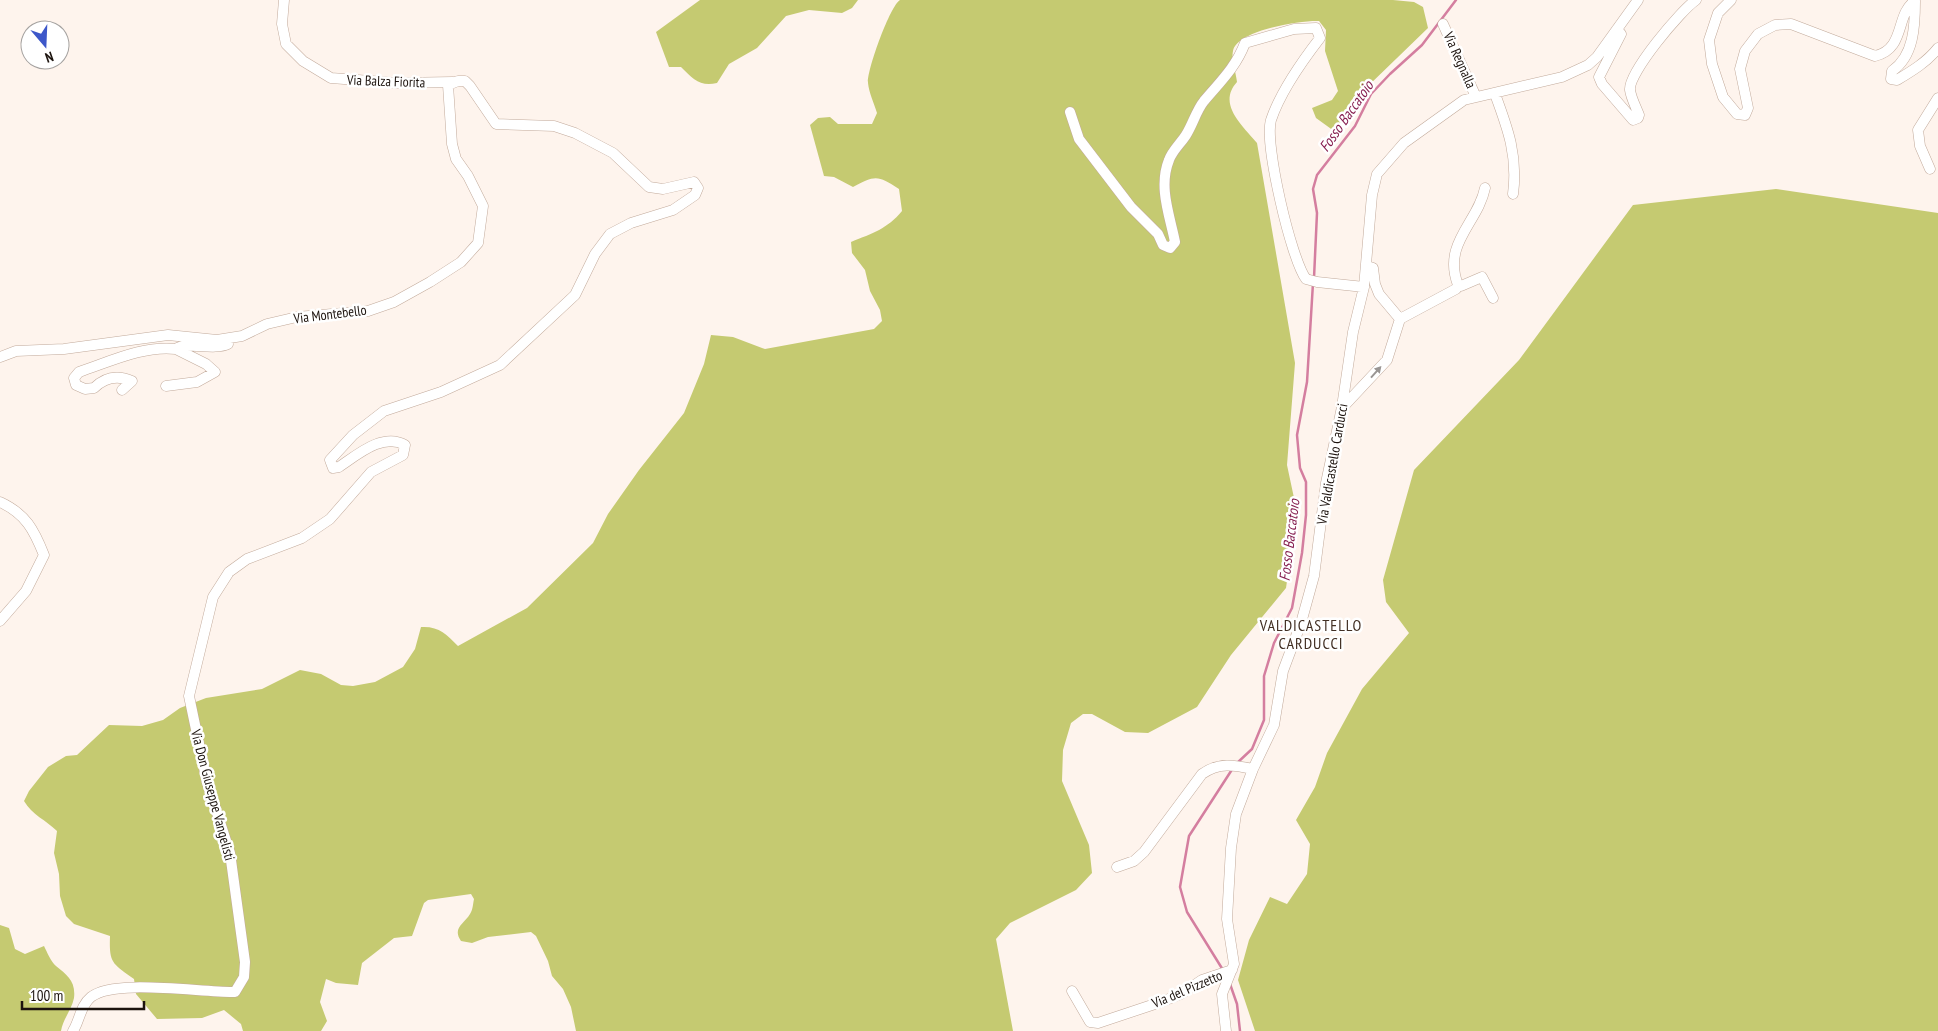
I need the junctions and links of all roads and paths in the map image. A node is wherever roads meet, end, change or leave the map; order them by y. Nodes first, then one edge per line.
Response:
1 (284, 0) edge
2 (1638, 0) edge
3 (1696, 0) edge
4 (1731, 0) edge
5 (1443, 24) dead end
6 (1617, 28) junction
7 (1938, 48) edge
8 (451, 83) junction
9 (1495, 94) junction
10 (1476, 97) junction
11 (1938, 98) edge
12 (1070, 112) dead end
13 (1930, 169) dead end
14 (1485, 188) dead end
15 (1513, 194) dead end
16 (1367, 266) junction
17 (1458, 285) junction
18 (1364, 287) junction
19 (1493, 298) dead end
20 (1400, 319) junction
21 (242, 336) junction
22 (176, 349) junction
23 (0, 357) edge
24 (166, 386) dead end
25 (122, 390) dead end
26 (1342, 407) junction
27 (0, 502) edge
28 (0, 621) edge
29 (1253, 769) junction
30 (1117, 867) dead end
31 (1232, 970) junction
32 (1072, 992) dead end
33 (73, 1031) edge
34 (1226, 1031) edge

1 - 8 street, Via Balza Fiorita
2 - 6 street, Via Valdicastello Carducci
3 - 6 street, Via Valdicastello Carducci
4 - 7 street
5 - 10 street, Via Regnalla
6 - 9 street, Via Valdicastello Carducci
8 - 21 street, Via Montebello
8 - 33 street, Via Don Giuseppe Vangelisti
9 - 10 street, Via Valdicastello Carducci
9 - 15 street
10 - 16 street, Via Valdicastello Carducci
11 - 13 street
12 - 18 street
14 - 17 street
16 - 18 street, Via Valdicastello Carducci
16 - 20 street
17 - 19 street
17 - 20 street
18 - 26 street, Via Valdicastello Carducci
26 -> 20 street
21 - 22 street
21 - 23 street, Via Montebello
22 - 24 street
22 - 25 street
26 - 29 street, Via Valdicastello Carducci
27 - 28 street
29 - 30 street
29 - 31 street, Via Valdicastello Carducci
31 - 32 street, Via del Pizzetto
31 - 34 street, Via Valdicastello Carducci

